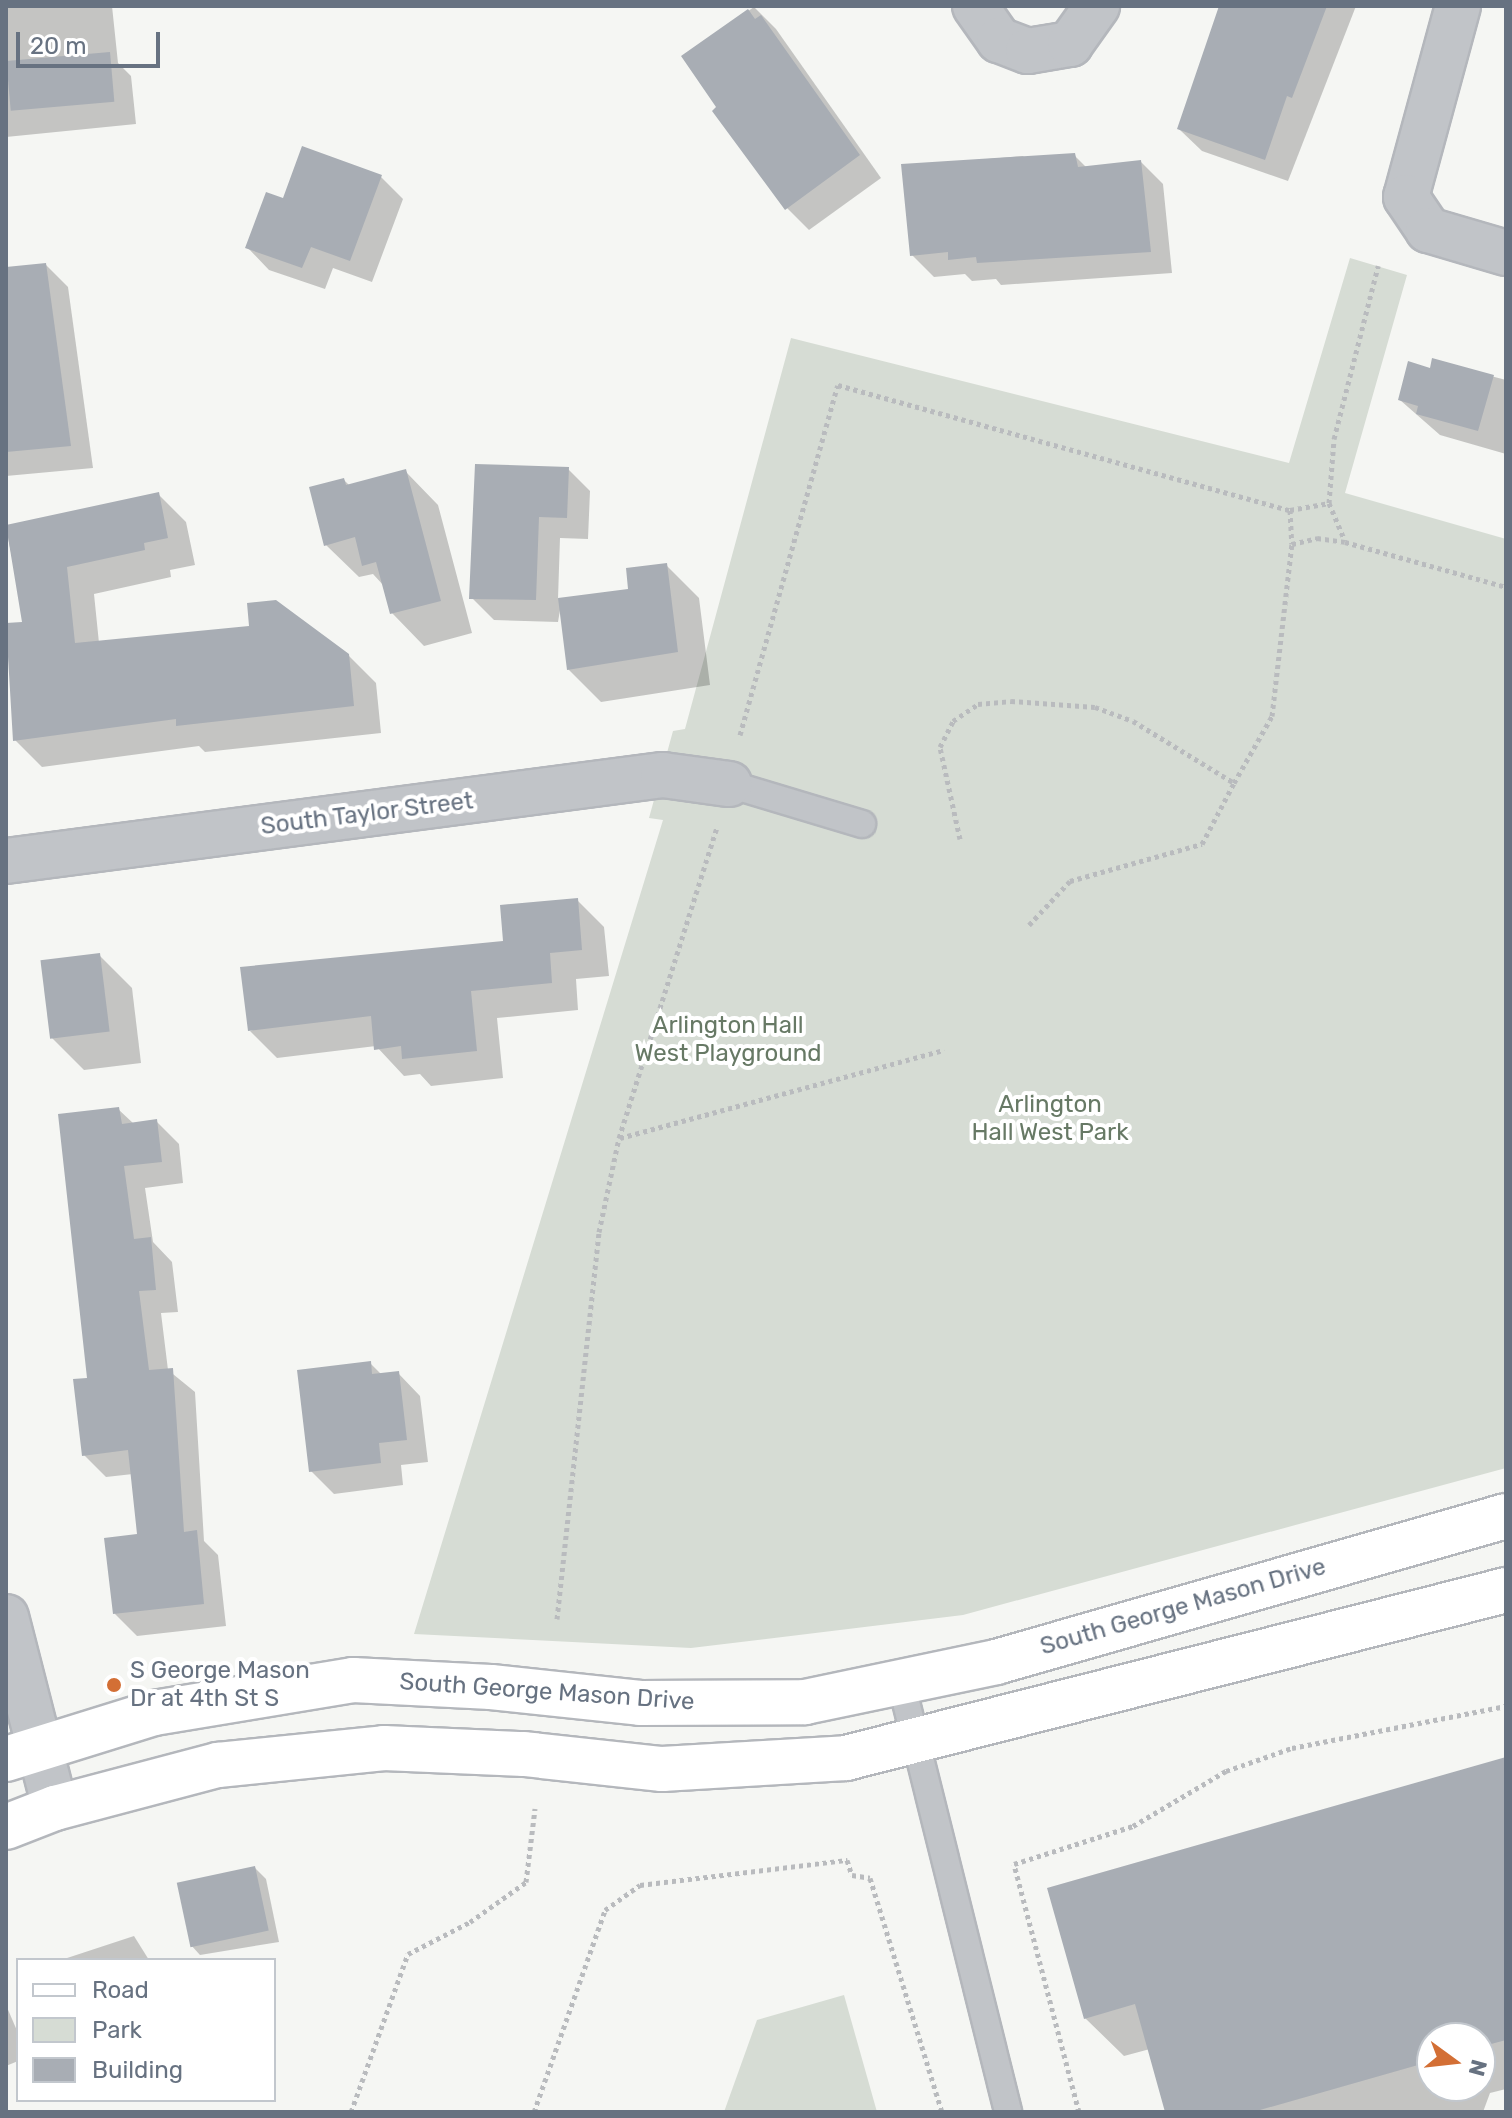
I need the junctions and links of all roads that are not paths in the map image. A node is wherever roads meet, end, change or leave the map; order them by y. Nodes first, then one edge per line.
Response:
1 (975, 6) edge
2 (1097, 6) edge
3 (1458, 6) edge
4 (1506, 253) edge
5 (724, 803) joint
6 (862, 824) dead end
7 (6, 861) edge
8 (1506, 1516) edge
9 (1506, 1590) edge
10 (6, 1617) edge
11 (901, 1682) junction
12 (915, 1740) junction
13 (22, 1753) edge
14 (55, 1808) junction
15 (6, 1827) edge
16 (1008, 2112) edge

1 - 2 street
3 - 4 street
5 - 6 lane
5 - 7 street, South Taylor Street
8 - 11 main road, South George Mason Drive
9 - 12 main road
10 - 13 street
11 - 12 lane
11 - 13 main road, South George Mason Drive
12 - 14 main road
12 - 16 lane
13 - 14 street
14 - 15 main road

